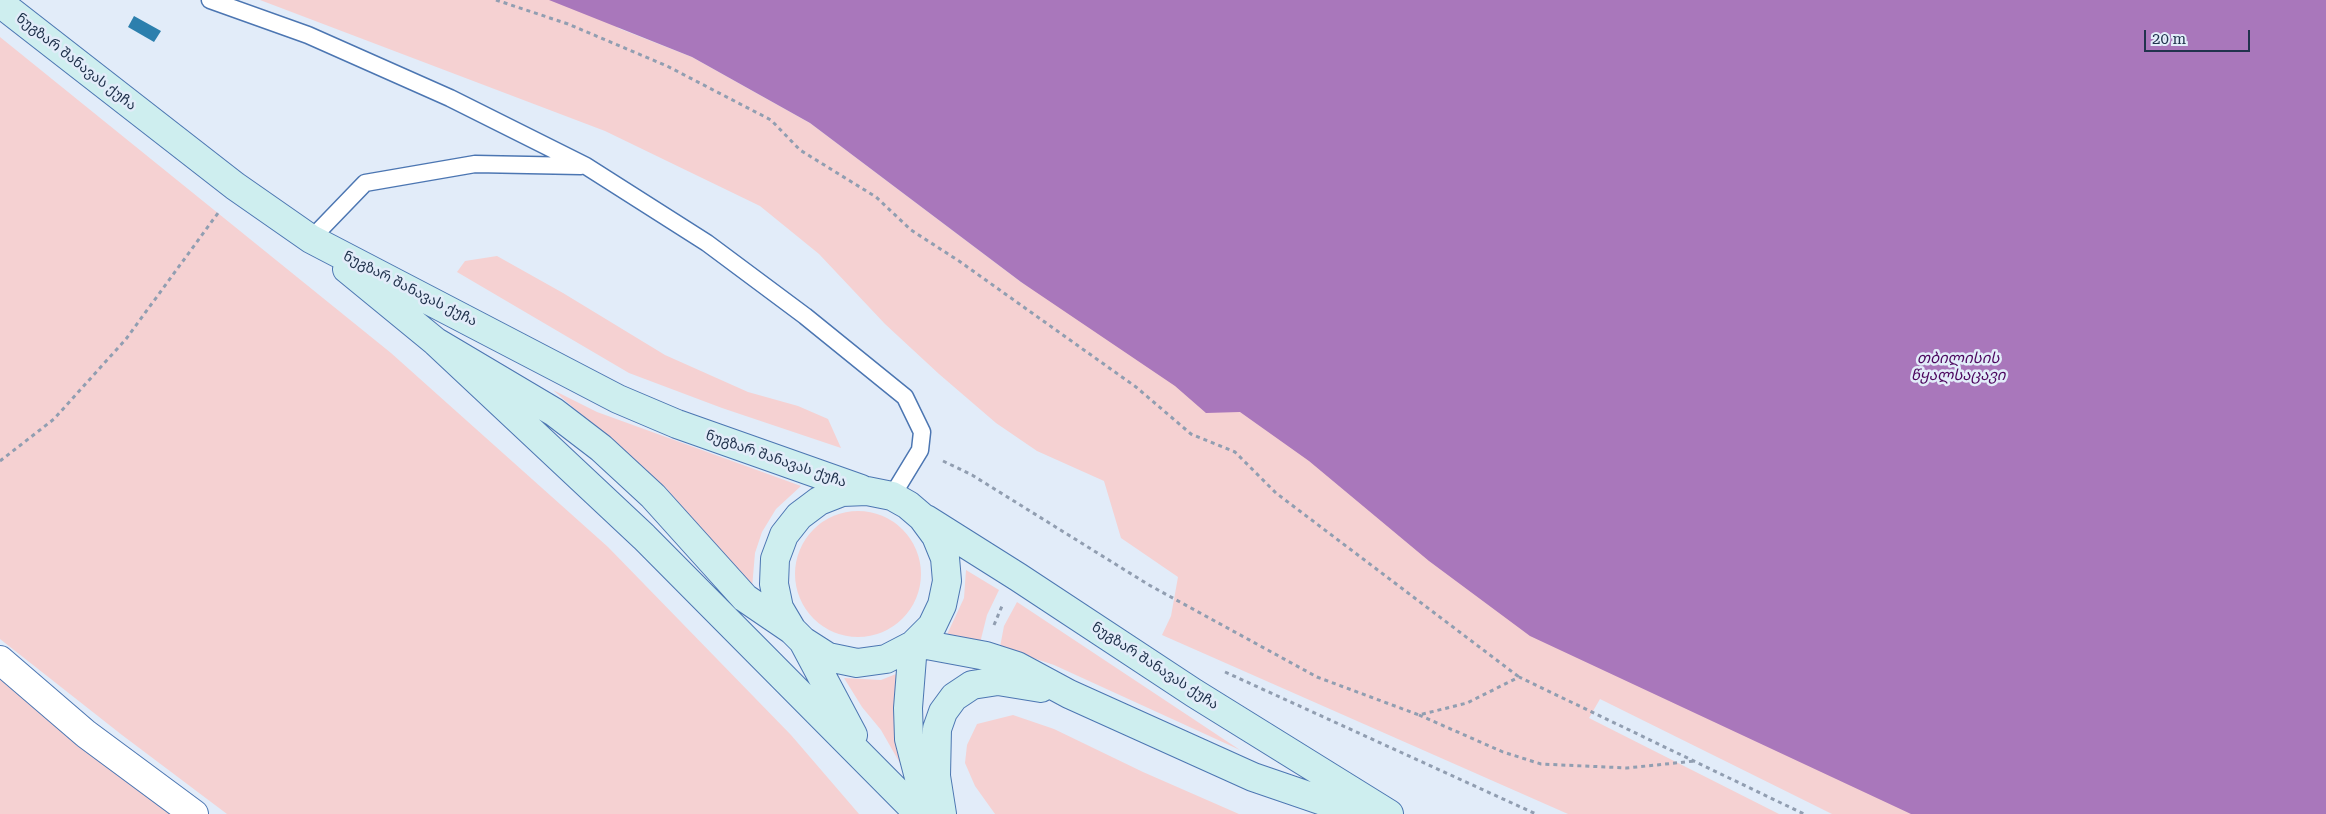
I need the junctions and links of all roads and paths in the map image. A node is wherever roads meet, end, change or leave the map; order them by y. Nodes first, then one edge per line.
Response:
1 (210, 0) edge
2 (496, 0) edge
3 (0, 3) edge
4 (586, 166) junction
5 (235, 186) junction
6 (311, 239) junction
7 (436, 342) junction
8 (920, 450) junction
9 (0, 461) edge
10 (880, 494) junction
11 (922, 517) junction
12 (1018, 577) junction
13 (797, 635) junction
14 (914, 644) junction
15 (986, 656) junction
16 (0, 660) edge
17 (1221, 670) dead end
18 (1520, 677) junction
19 (1069, 694) junction
20 (1419, 714) junction
21 (1696, 761) junction
22 (870, 765) junction
23 (194, 814) edge
24 (919, 814) edge
25 (933, 814) edge
26 (942, 814) edge
27 (1361, 814) edge
28 (1389, 814) edge
29 (1536, 814) edge
30 (1804, 814) edge

1 - 4 lane
2 - 18 path
3 - 5 main road, ნუგზარ შანავას ქუჩა
4 - 6 lane
4 - 8 lane
5 - 6 main road, ნუგზარ შანავას ქუჩა
5 - 9 path
6 - 7 main road
6 - 10 main road, ნუგზარ შანავას ქუჩა
7 - 13 main road
7 - 22 main road
8 - 10 lane
8 - 20 path
10 - 11 main road
10 - 13 main road
11 - 12 main road, ნუგზარ შანავას ქუჩა
11 - 14 main road
12 - 15 path
12 - 28 main road, ნუგზარ შანავას ქუჩა
13 - 14 main road
13 - 22 main road
14 - 15 main road
14 - 25 main road
15 - 19 main road
16 - 23 street
17 - 29 path
18 - 20 path
18 - 21 path
19 - 26 main road
19 - 27 main road
20 - 21 path
21 - 30 path
22 - 24 main road

